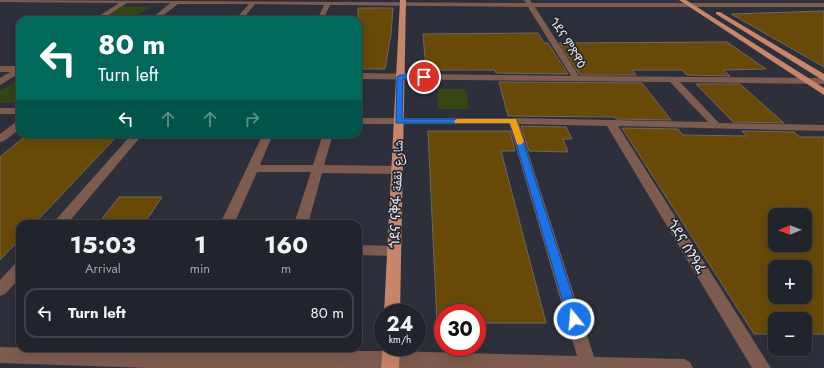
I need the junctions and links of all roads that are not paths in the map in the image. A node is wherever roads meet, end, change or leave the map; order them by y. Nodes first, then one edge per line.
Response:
1 (0, 0) edge
2 (126, 1) edge
3 (177, 1) edge
4 (689, 1) edge
5 (403, 2) edge
6 (528, 2) edge
7 (253, 3) junction
8 (328, 3) junction
9 (703, 4) junction
10 (824, 6) edge
11 (102, 16) edge
12 (158, 16) edge
13 (242, 16) edge
14 (322, 16) edge
15 (0, 69) edge
16 (16, 69) edge
17 (16, 72) edge
18 (362, 76) edge
19 (400, 77) junction
20 (577, 79) junction
21 (673, 80) junction
22 (807, 80) junction
23 (824, 80) edge
24 (0, 82) edge
25 (824, 92) edge
26 (0, 111) edge
27 (16, 111) edge
28 (362, 121) edge
29 (513, 121) junction
30 (399, 122) junction
31 (611, 124) junction
32 (717, 126) junction
33 (16, 127) edge
34 (824, 128) edge
35 (134, 138) edge
36 (266, 138) edge
37 (327, 138) edge
38 (0, 139) edge
39 (253, 168) junction
40 (318, 168) junction
41 (397, 170) junction
42 (63, 220) edge
43 (229, 220) edge
44 (302, 220) edge
45 (362, 250) edge
46 (394, 251) junction
47 (16, 272) edge
48 (0, 290) edge
49 (392, 304) edge
50 (0, 356) edge
51 (163, 358) edge
52 (391, 358) edge
53 (266, 363) edge
54 (589, 366) edge
55 (684, 368) edge
56 (762, 368) edge

1 - 2 street
2 - 3 street
2 - 11 street
3 - 7 street
3 - 12 street
4 - 6 street
4 - 9 main road
4 - 22 main road
5 - 6 street
5 - 8 street
5 - 19 main road, ጎደና ናቅፋ شارع نقفة
6 - 20 street, ጎደና ምጽዋዕ
7 - 8 street
7 - 13 street
8 - 14 street
9 - 10 street
9 - 23 main road
15 - 16 street
17 - 24 street
18 - 19 street
19 - 20 street
19 - 30 main road, ጎደና ናቅፋ شارع نقفة
20 - 21 street
21 - 22 street
21 - 32 street
22 - 23 street
22 - 25 main road
26 - 27 street
28 - 30 street
29 - 30 street
29 - 31 street
29 - 54 street
30 - 41 main road, ጎደና ናቅፋ شارع نقفة
31 - 32 street
31 - 56 street, ጎደና ሰንዓፈ
32 - 34 street
33 - 38 street
35 - 42 street
36 - 39 street
37 - 40 street
39 - 40 street
39 - 43 street
40 - 41 street
40 - 44 street
41 - 46 main road, ጎደና ናቅፋ شارع نقفة
45 - 46 street
46 - 49 main road, ጎደና ናቅፋ شارع نقفة
47 - 48 street
50 - 51 street
51 - 53 street
52 - 53 street
52 - 54 street
54 - 55 street

